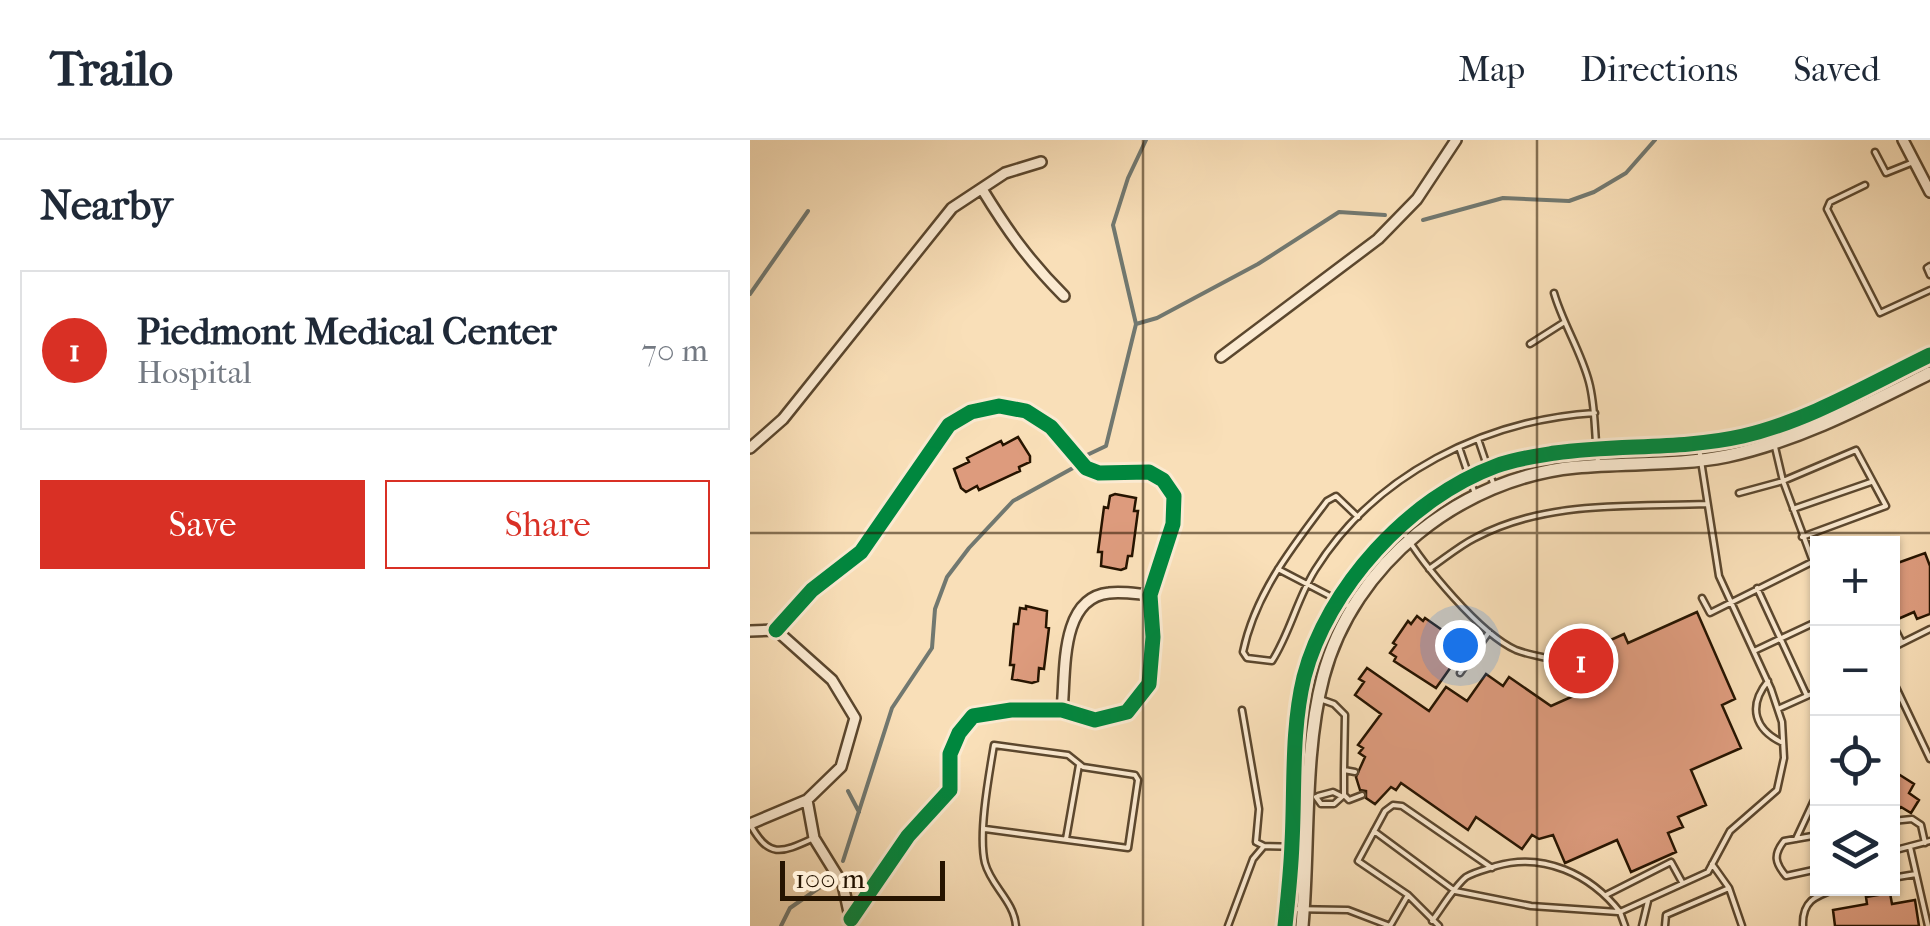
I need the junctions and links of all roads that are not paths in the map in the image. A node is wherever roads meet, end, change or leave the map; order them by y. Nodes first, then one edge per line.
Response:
1 (1456, 140) edge
2 (1903, 140) edge
3 (1875, 152) dead end
4 (1041, 162) dead end
5 (1914, 162) junction
6 (1864, 185) dead end
7 (982, 188) junction
8 (1930, 192) edge
9 (1930, 266) edge
10 (1930, 275) edge
11 (1930, 290) edge
12 (1554, 293) dead end
13 (1064, 296) dead end
14 (1563, 323) junction
15 (1530, 344) dead end
16 (1930, 355) edge
17 (1221, 357) dead end
18 (1930, 372) edge
19 (1876, 382) junction
20 (1883, 396) junction
21 (1595, 414) junction
22 (1478, 439) junction
23 (1698, 443) junction
24 (1774, 444) junction
25 (1459, 447) junction
26 (750, 448) edge
27 (1596, 448) junction
28 (1700, 460) junction
29 (1598, 466) junction
30 (1488, 470) junction
31 (1469, 480) junction
32 (1783, 481) junction
33 (1872, 482) junction
34 (1494, 486) junction
35 (1739, 493) dead end
36 (1475, 494) junction
37 (1707, 504) junction
38 (1793, 509) junction
39 (1358, 517) junction
40 (1400, 527) junction
41 (1802, 537) junction
42 (1408, 541) junction
43 (1810, 557) edge
44 (1810, 563) edge
45 (1277, 568) junction
46 (1429, 569) junction
47 (1306, 586) junction
48 (1757, 588) junction
49 (1150, 595) junction
50 (1702, 598) dead end
51 (1730, 600) junction
52 (1336, 601) junction
53 (1354, 608) junction
54 (1810, 625) edge
55 (1894, 626) edge
56 (1930, 629) edge
57 (776, 630) junction
58 (750, 631) edge
59 (1489, 632) junction
60 (1781, 638) junction
61 (1902, 643) joint
62 (1754, 652) junction
63 (1547, 658) dead end
64 (1460, 673) dead end
65 (1768, 681) junction
66 (1810, 694) edge
67 (1807, 696) junction
68 (1900, 697) edge
69 (1318, 698) junction
70 (1778, 709) junction
71 (1062, 710) junction
72 (1242, 710) dead end
73 (1783, 743) junction
74 (1930, 759) edge
75 (1079, 765) junction
76 (1344, 770) junction
77 (1355, 772) dead end
78 (1362, 795) dead end
79 (1343, 796) junction
80 (1312, 798) junction
81 (807, 800) junction
82 (1811, 806) edge
83 (1900, 820) edge
84 (750, 824) edge
85 (985, 829) junction
86 (1374, 831) junction
87 (1810, 836) edge
88 (814, 838) junction
89 (1796, 839) junction
90 (1066, 840) junction
91 (1928, 842) edge
92 (1292, 845) junction
93 (1264, 846) junction
94 (1308, 847) junction
95 (1910, 847) junction
96 (1900, 849) edge
97 (1712, 864) junction
98 (1492, 868) junction
99 (1810, 870) edge
100 (1916, 874) junction
101 (1900, 877) edge
102 (1683, 884) junction
103 (1729, 888) junction
104 (1455, 892) junction
105 (1408, 894) junction
106 (1930, 894) edge
107 (1606, 895) junction
108 (1817, 896) edge
109 (1922, 898) junction
110 (1648, 900) junction
111 (1287, 909) junction
112 (1303, 911) junction
113 (1620, 912) junction
114 (1373, 918) junction
115 (1432, 921) junction
116 (852, 923) edge
117 (1928, 924) edge
118 (1016, 926) edge
119 (1228, 926) edge
120 (1285, 926) edge
121 (1302, 926) edge
122 (1372, 926) edge
123 (1440, 926) edge
124 (1624, 926) edge
125 (1642, 926) edge
126 (1665, 926) edge
127 (1742, 926) edge
128 (1803, 926) edge

1 - 17 street
2 - 5 street
3 - 5 lane
4 - 7 street
5 - 8 street
6 - 11 lane
7 - 13 street
7 - 26 street
9 - 10 lane
12 - 14 lane
14 - 15 lane
14 - 21 lane
16 - 19 street
18 - 20 street
19 - 20 street
19 - 23 street
20 - 24 street
21 - 22 lane
21 - 27 lane
22 - 25 lane
22 - 30 lane
23 - 27 street
23 - 28 lane
24 - 28 street
24 - 32 lane
25 - 31 lane
25 - 39 lane
27 - 29 lane
27 - 30 street
28 - 29 street
28 - 37 lane
29 - 34 street
30 - 31 street
30 - 34 lane
31 - 36 lane
31 - 40 street
32 - 33 lane
32 - 35 lane
32 - 38 lane
33 - 38 lane
33 - 41 lane
34 - 36 street
36 - 42 street
37 - 46 lane
37 - 51 lane
38 - 41 lane
39 - 45 lane
39 - 47 lane
40 - 42 lane
40 - 52 street
41 - 43 lane
42 - 46 lane
42 - 53 street
44 - 48 lane
45 - 47 lane
45 - 47 lane
46 - 59 lane
47 - 52 lane
48 - 51 lane
48 - 60 lane
49 - 57 street
49 - 71 street
49 - 71 street
50 - 51 lane
51 - 62 lane
52 - 53 lane
52 - 92 street
53 - 69 street
54 - 60 lane
55 - 61 lane
56 - 61 lane
57 - 58 street
57 - 81 street
59 - 63 lane
59 - 64 lane
60 - 62 lane
60 - 67 lane
62 - 65 lane
65 - 70 lane
65 - 73 lane
66 - 67 lane
67 - 70 lane
68 - 74 lane
69 - 76 lane
69 - 80 street
70 - 73 lane
71 - 116 street
72 - 93 lane
73 - 97 lane
75 - 85 lane
75 - 90 lane
75 - 90 lane
76 - 77 lane
76 - 79 lane
78 - 79 lane
79 - 80 lane
79 - 80 lane
80 - 94 street
81 - 84 street
81 - 88 street
82 - 89 lane
83 - 91 lane
84 - 88 lane
85 - 90 lane
85 - 118 lane
86 - 98 lane
86 - 104 lane
86 - 105 lane
87 - 89 lane
88 - 116 street
89 - 99 lane
91 - 95 lane
92 - 93 lane
92 - 94 lane
92 - 111 street
93 - 119 lane
94 - 112 street
95 - 96 lane
95 - 100 lane
97 - 102 lane
97 - 103 lane
98 - 104 lane
98 - 107 lane
100 - 101 lane
100 - 109 lane
102 - 107 lane
102 - 110 lane
103 - 126 lane
103 - 127 lane
104 - 113 lane
104 - 115 lane
105 - 114 lane
105 - 115 lane
106 - 109 lane
107 - 113 lane
108 - 128 lane
109 - 117 lane
110 - 113 lane
110 - 125 lane
111 - 112 lane
111 - 120 street
112 - 114 lane
112 - 121 street
113 - 124 lane
114 - 122 lane
115 - 123 lane

